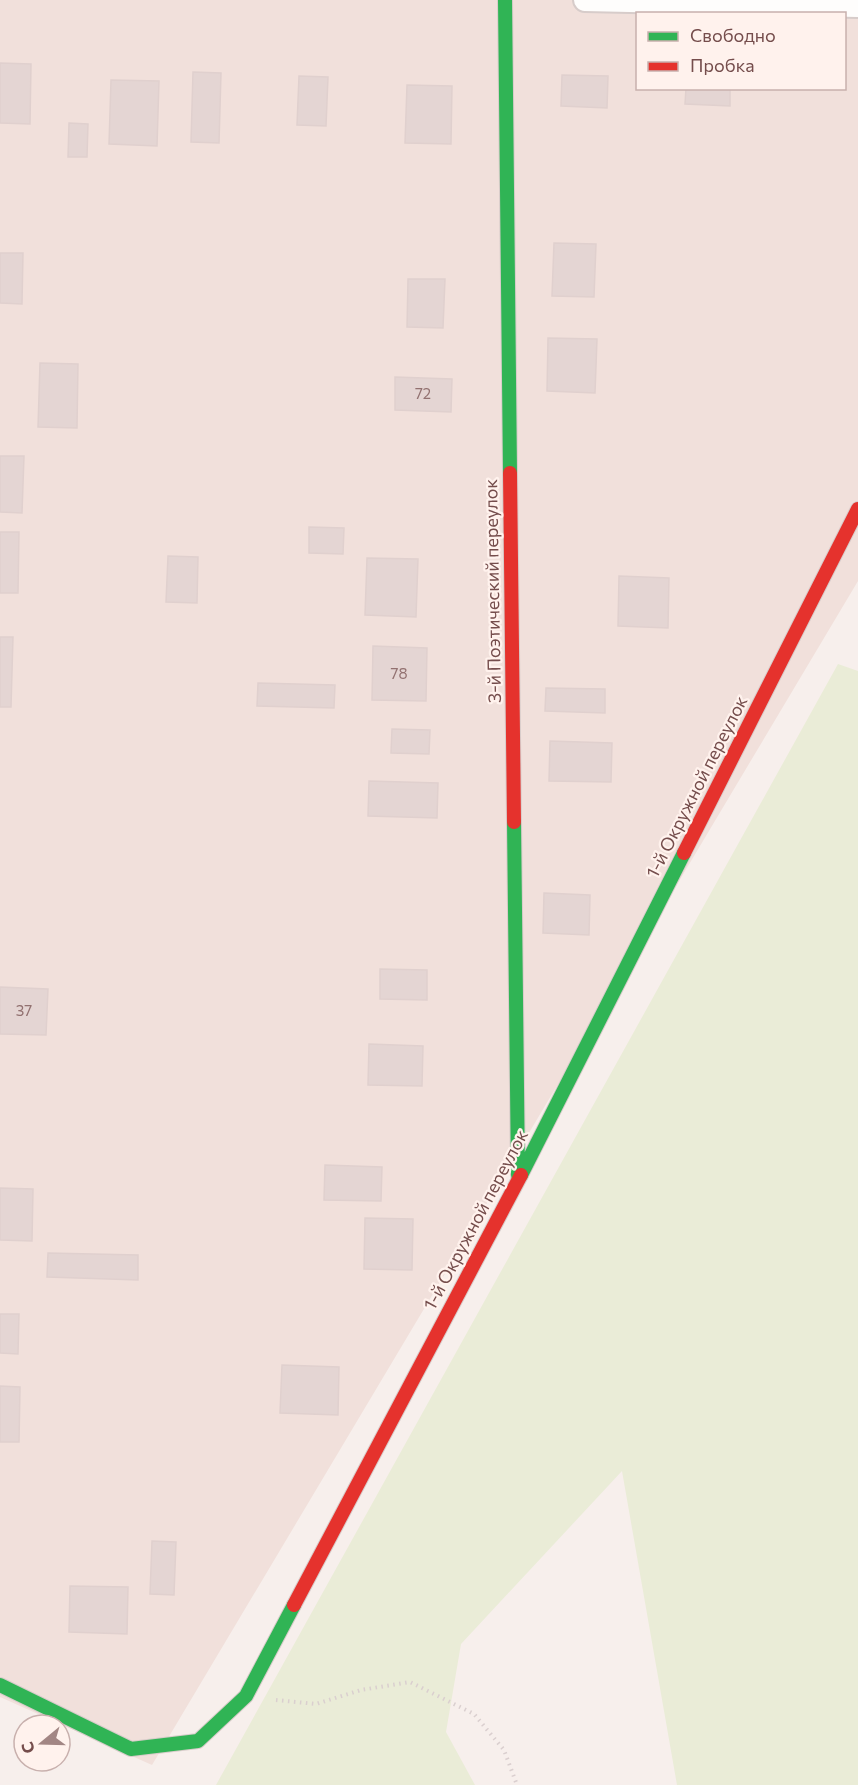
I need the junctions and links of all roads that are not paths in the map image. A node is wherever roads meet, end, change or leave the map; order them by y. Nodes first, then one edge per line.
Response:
1 (505, 0) edge
2 (585, 0) edge
3 (858, 6) edge
4 (858, 509) edge
5 (518, 1181) junction
6 (0, 1685) edge

1 - 5 street, 3-й Поэтический переулок
2 - 3 street
4 - 5 street, 1-й Окружной переулок
5 - 6 street, 1-й Окружной переулок

